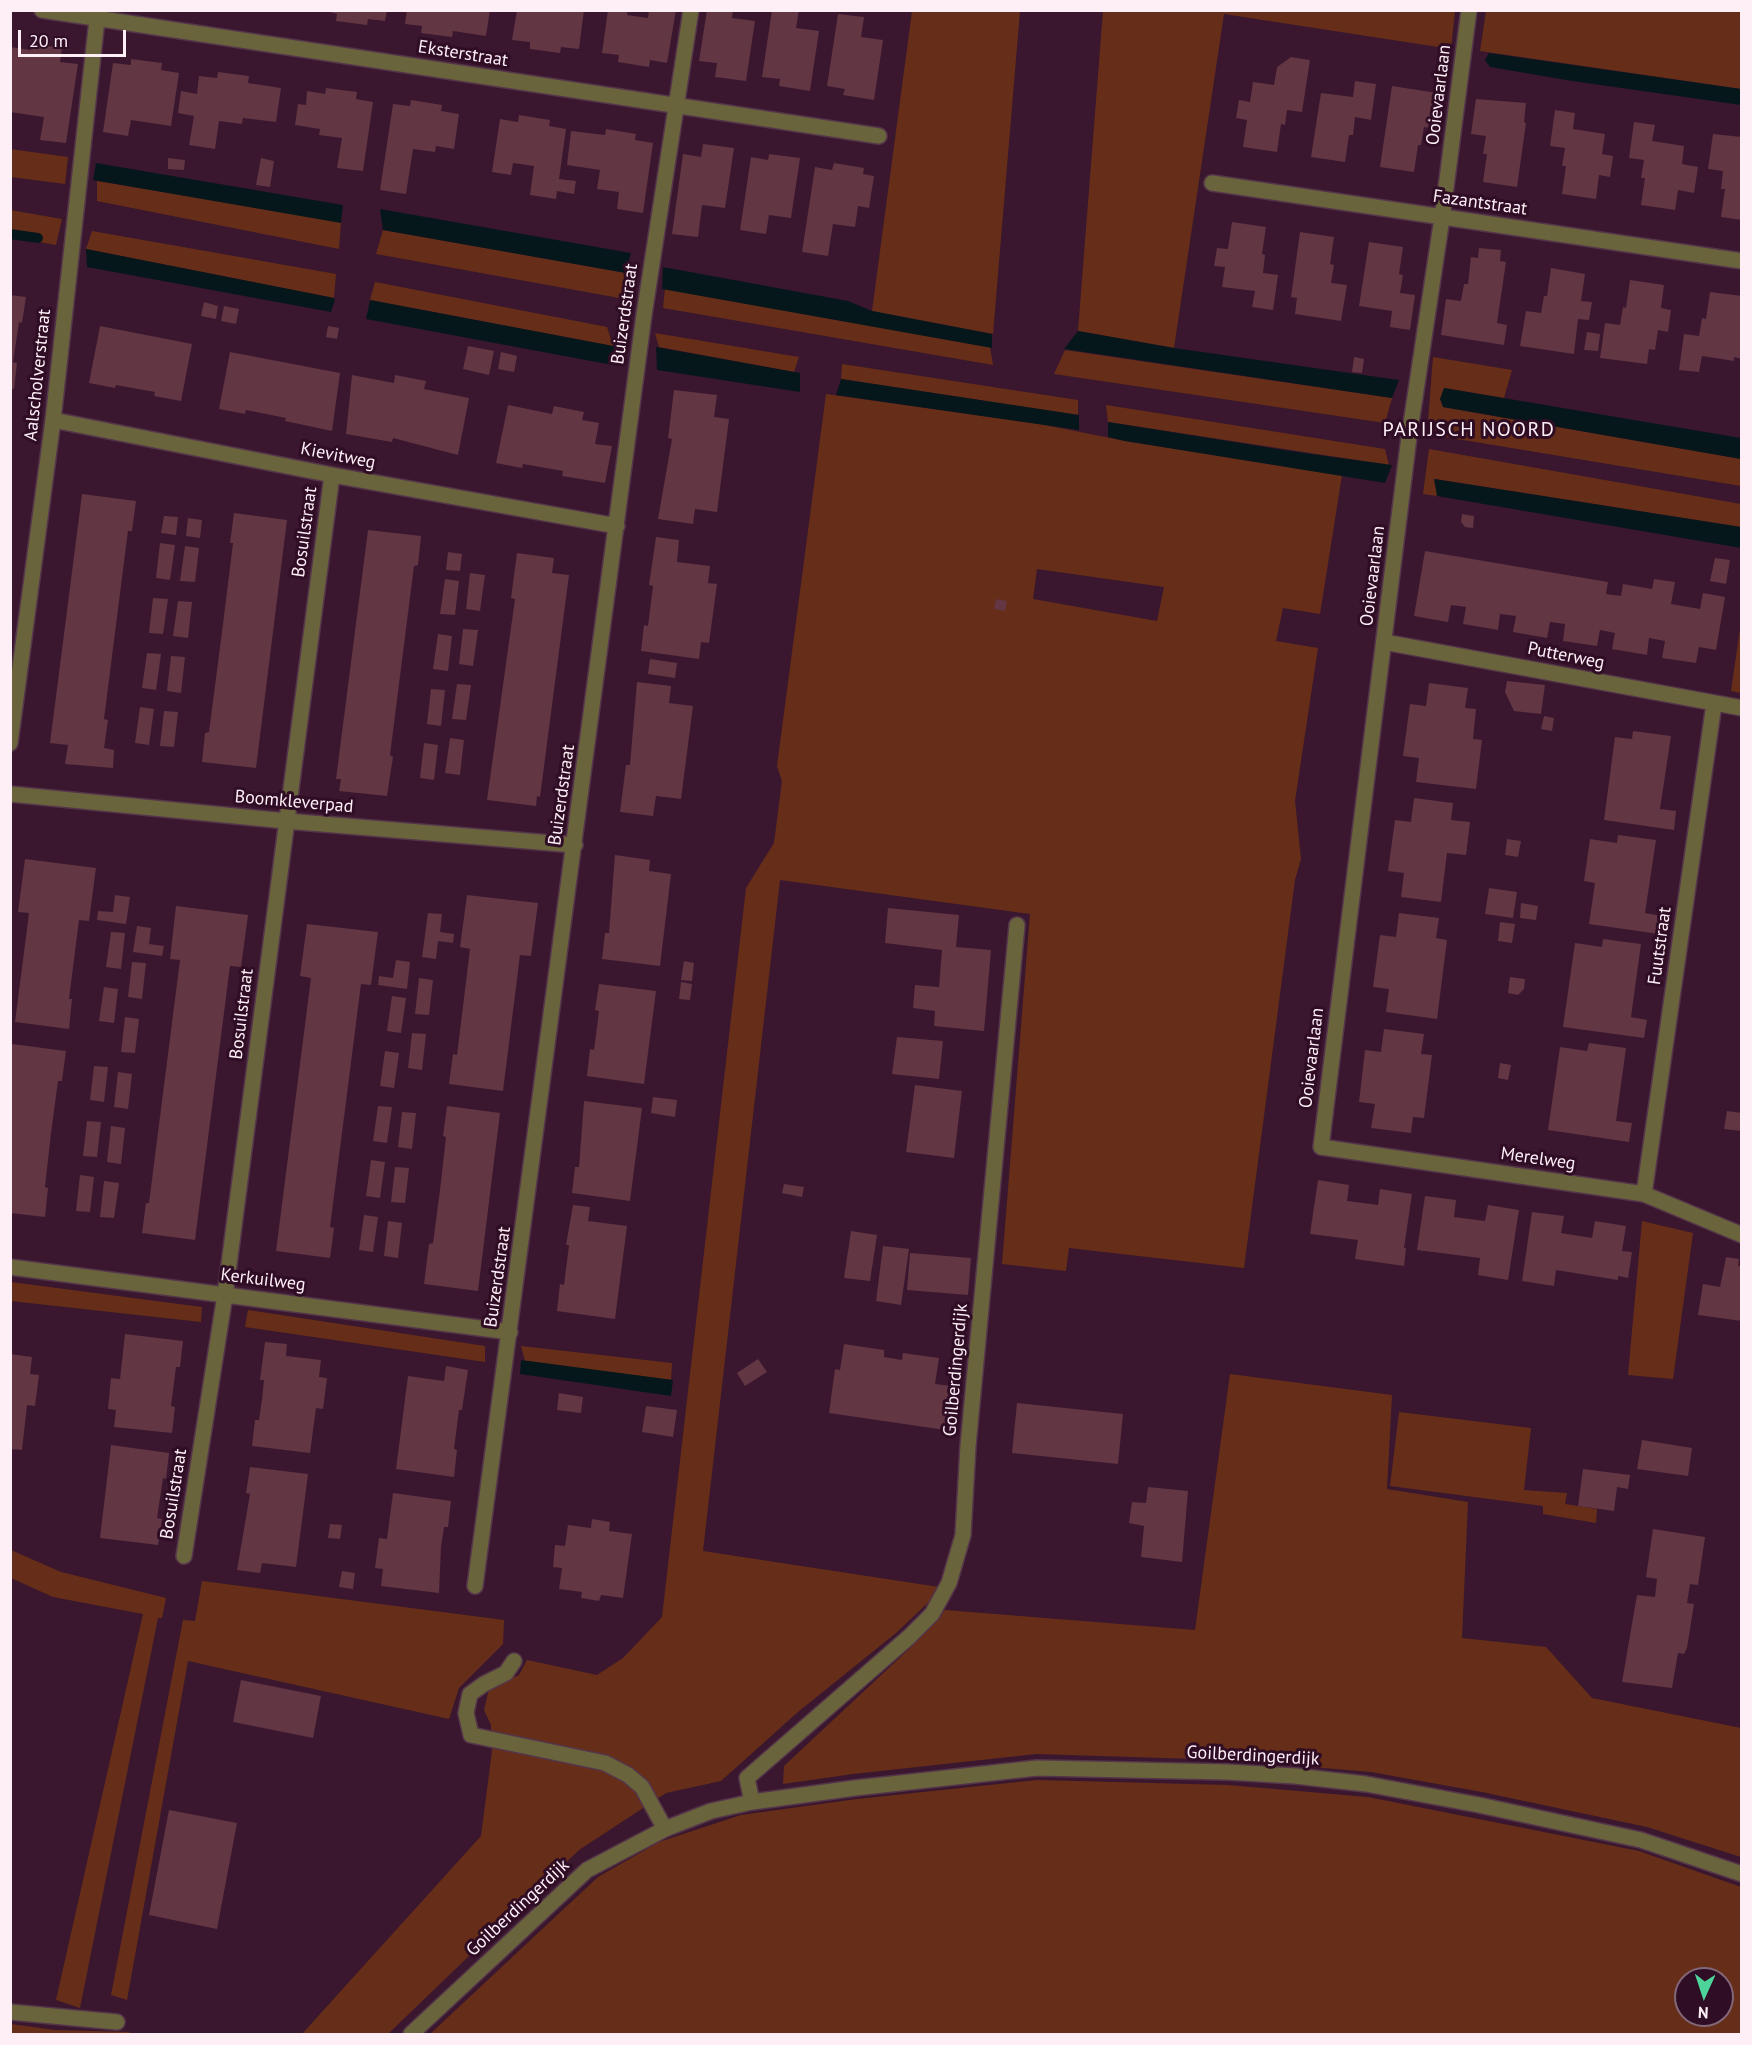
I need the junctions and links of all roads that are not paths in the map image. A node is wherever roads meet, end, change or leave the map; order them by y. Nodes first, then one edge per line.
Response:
1 (42, 10) edge
2 (691, 10) edge
3 (1469, 10) edge
4 (98, 14) edge
5 (676, 106) junction
6 (879, 136) dead end
7 (1212, 183) dead end
8 (1442, 218) junction
9 (1742, 261) edge
10 (53, 420) junction
11 (332, 475) junction
12 (617, 526) junction
13 (1384, 642) junction
14 (1714, 704) junction
15 (1742, 708) edge
16 (10, 743) edge
17 (10, 794) edge
18 (286, 821) junction
19 (575, 845) junction
20 (1017, 925) dead end
21 (1321, 1148) joint
22 (1644, 1194) junction
23 (1742, 1235) edge
24 (10, 1267) edge
25 (225, 1295) junction
26 (510, 1332) junction
27 (184, 1557) dead end
28 (475, 1586) dead end
29 (514, 1661) dead end
30 (752, 1802) junction
31 (665, 1829) junction
32 (1742, 1874) edge
33 (10, 2012) edge
34 (117, 2022) dead end
35 (411, 2034) edge

1 - 4 street, Eksterstraat
2 - 5 street, Buizerdstraat
3 - 8 street, Ooievaarlaan
4 - 5 street, Eksterstraat
4 - 10 street, Aalscholverstraat
5 - 6 street, Eksterstraat
5 - 12 street, Buizerdstraat
7 - 8 street, Fazantstraat
8 - 9 street, Fazantstraat
8 - 13 street, Ooievaarlaan
10 - 11 street, Kievitweg
10 - 16 street, Aalscholverstraat
11 - 12 street, Kievitweg
11 - 18 street, Bosuilstraat
12 - 19 street, Buizerdstraat
13 - 14 street, Putterweg
13 - 21 street, Ooievaarlaan
14 - 15 street, Putterweg
14 - 22 street, Fuutstraat
17 - 18 street, Boomkleverpad
18 - 19 street, Boomkleverpad
18 - 25 street, Bosuilstraat
19 - 26 street, Buizerdstraat
20 - 30 street, Goilberdingerdijk
21 - 22 street, Merelweg
22 - 23 street, Merelweg
24 - 25 street, Kerkuilweg
25 - 26 street, Kerkuilweg
25 - 27 street, Bosuilstraat
26 - 28 street, Buizerdstraat
29 - 31 street
30 - 31 street, Goilberdingerdijk
30 - 32 street, Goilberdingerdijk
31 - 35 street, Goilberdingerdijk
33 - 34 street

